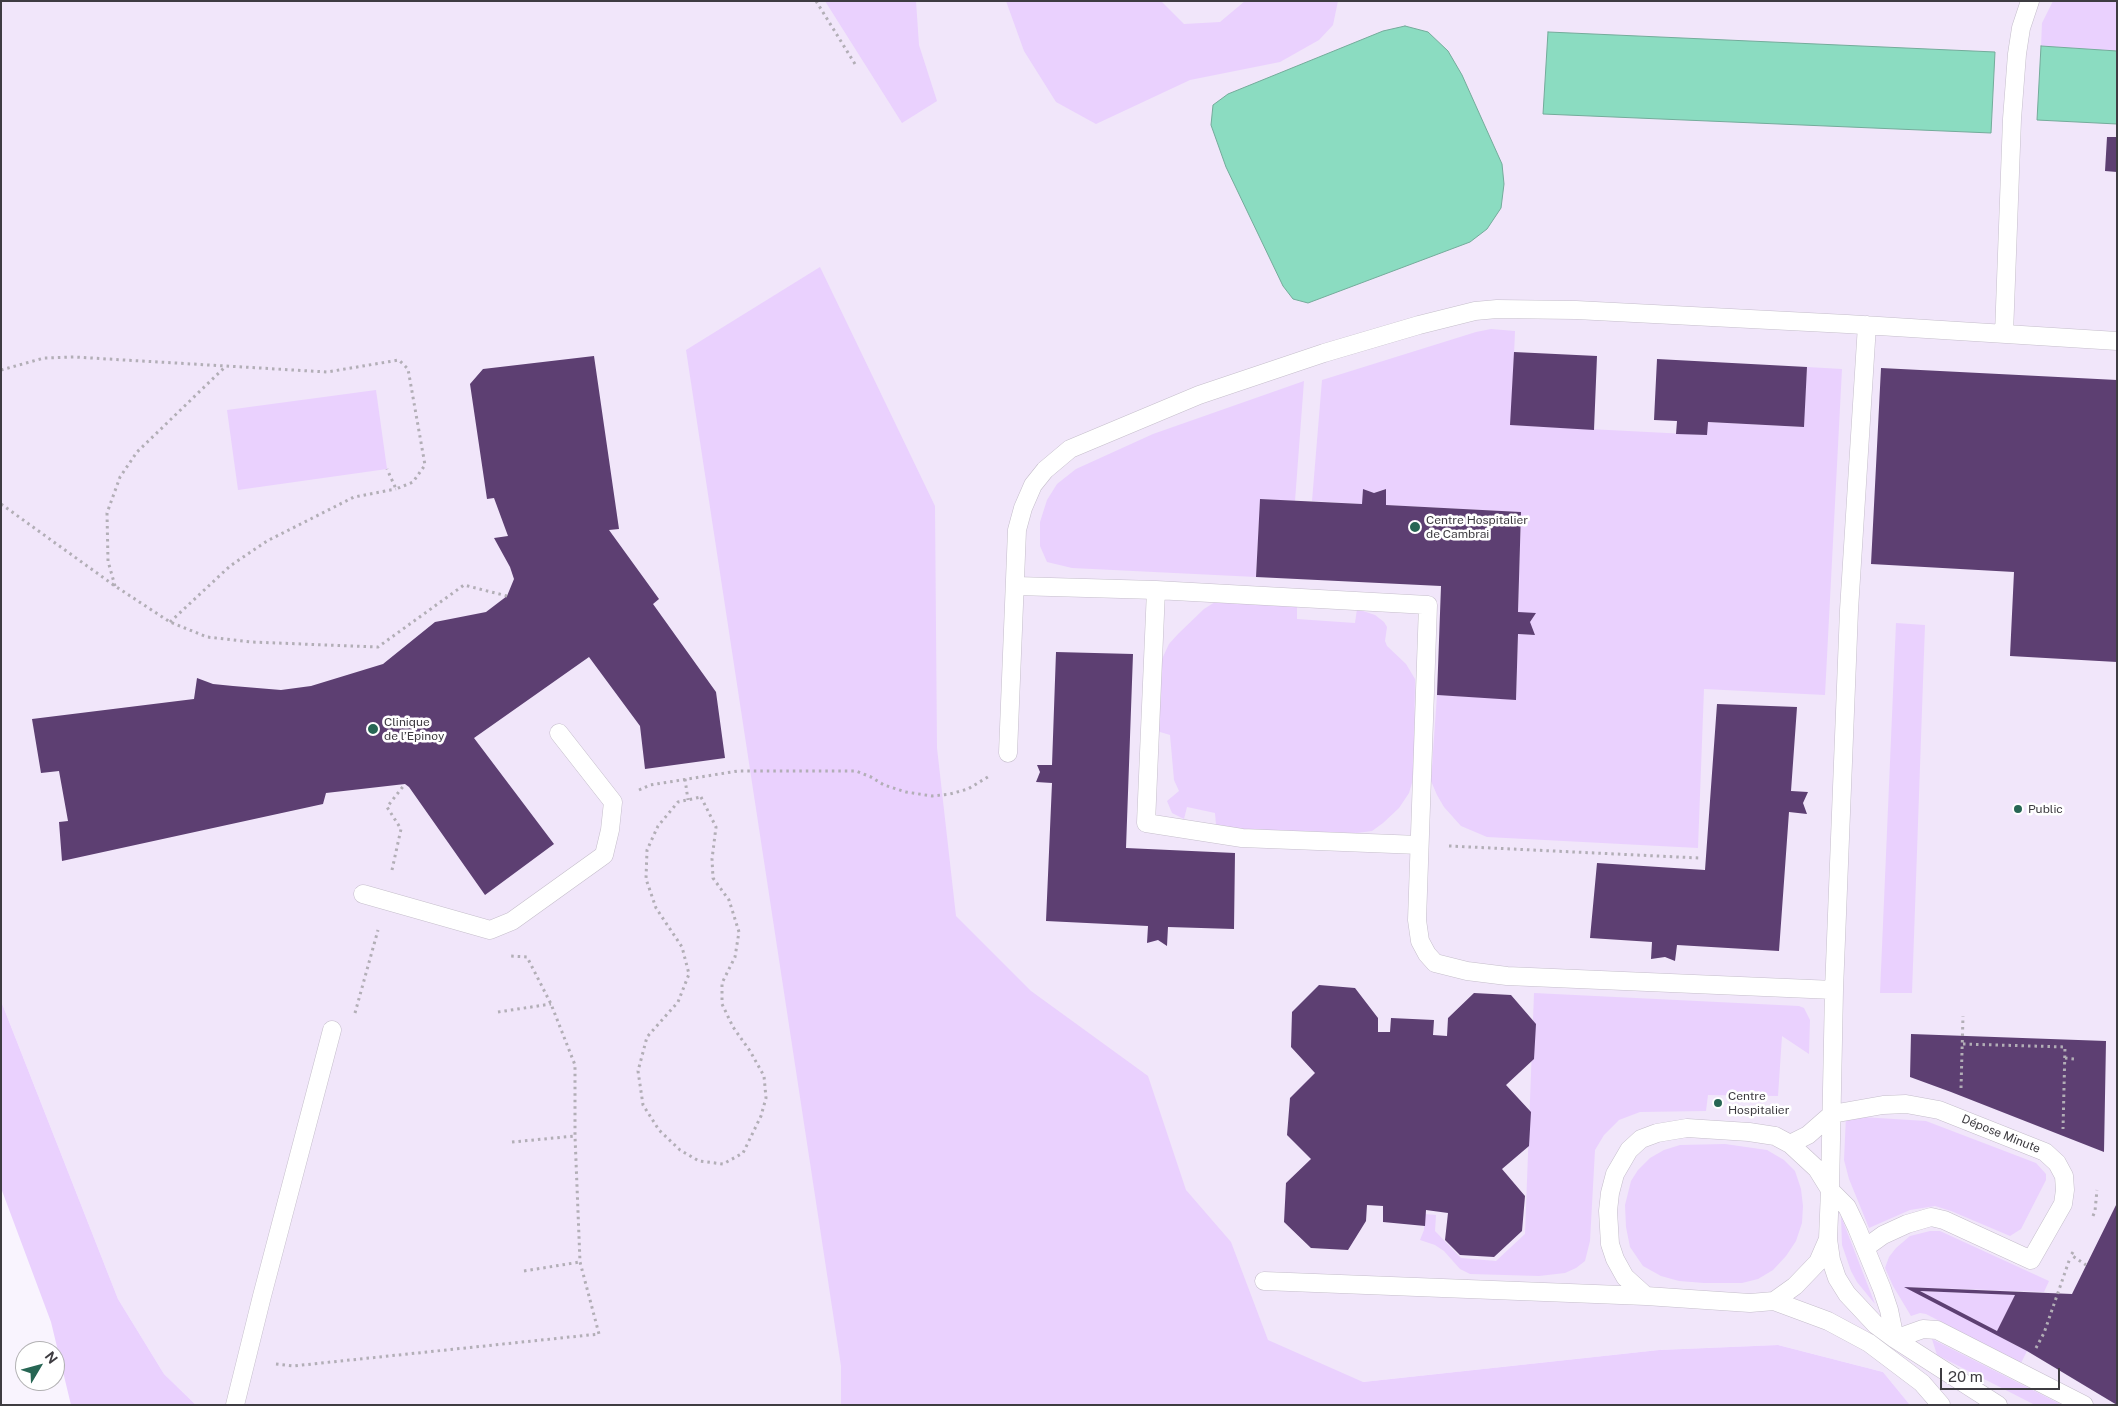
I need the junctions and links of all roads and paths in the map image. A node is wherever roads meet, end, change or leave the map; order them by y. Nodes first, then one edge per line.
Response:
1 (816, 1) edge
2 (2030, 1) edge
3 (856, 64) dead end
4 (1867, 325) junction
5 (2004, 334) junction
6 (2117, 342) edge
7 (227, 365) junction
8 (1, 370) edge
9 (387, 470) dead end
10 (396, 489) junction
11 (1, 504) edge
12 (115, 586) junction
13 (1016, 586) junction
14 (1156, 590) junction
15 (507, 596) dead end
16 (170, 622) junction
17 (559, 733) dead end
18 (1008, 753) joint
19 (685, 780) junction
20 (688, 800) junction
21 (613, 802) junction
22 (1419, 844) junction
23 (1699, 858) dead end
24 (363, 894) dead end
25 (507, 956) dead end
26 (1834, 990) junction
27 (551, 1004) junction
28 (498, 1012) dead end
29 (1963, 1016) dead end
30 (332, 1030) dead end
31 (1963, 1044) junction
32 (2064, 1058) junction
33 (2075, 1058) dead end
34 (1961, 1091) dead end
35 (1832, 1114) junction
36 (2063, 1132) dead end
37 (575, 1136) junction
38 (512, 1142) dead end
39 (1790, 1144) junction
40 (1830, 1190) junction
41 (1828, 1239) junction
42 (1865, 1248) junction
43 (2071, 1255) dead end
44 (580, 1262) junction
45 (524, 1271) dead end
46 (1264, 1281) dead end
47 (1646, 1296) junction
48 (1774, 1301) junction
49 (1895, 1340) junction
50 (270, 1364) dead end
51 (2023, 1373) junction
52 (235, 1405) edge
53 (1941, 1405) edge
54 (1998, 1405) edge
55 (2084, 1405) edge

1 - 3 path
2 - 5 lane
4 - 5 lane
4 - 13 lane
4 - 26 lane
5 - 6 lane
7 - 8 path
7 - 10 path
7 - 12 path
9 - 10 path
10 - 16 path
11 - 12 path
12 - 16 path
13 - 14 lane
13 - 18 lane
14 - 22 lane
14 - 22 lane
15 - 16 path
17 - 21 lane
18 - 19 path
19 - 20 path
19 - 21 path
20 - 20 path
21 - 24 lane
22 - 23 path
22 - 26 lane
25 - 27 path
26 - 35 lane
27 - 28 path
27 - 37 path
29 - 31 path
30 - 52 lane
31 - 32 path
31 - 34 path
32 - 33 path
32 - 36 path
35 - 39 lane
35 - 40 lane
35 - 42 lane, Dépose Minute
37 - 38 path
37 - 44 path
39 - 40 lane
39 - 47 lane
40 - 41 lane
40 - 42 lane
41 - 48 lane
41 - 49 lane
42 - 49 lane
43 - 51 path
44 - 45 path
44 - 50 path
46 - 47 lane
47 - 48 lane
48 - 53 lane
49 - 51 lane
49 - 54 lane
51 - 55 lane

